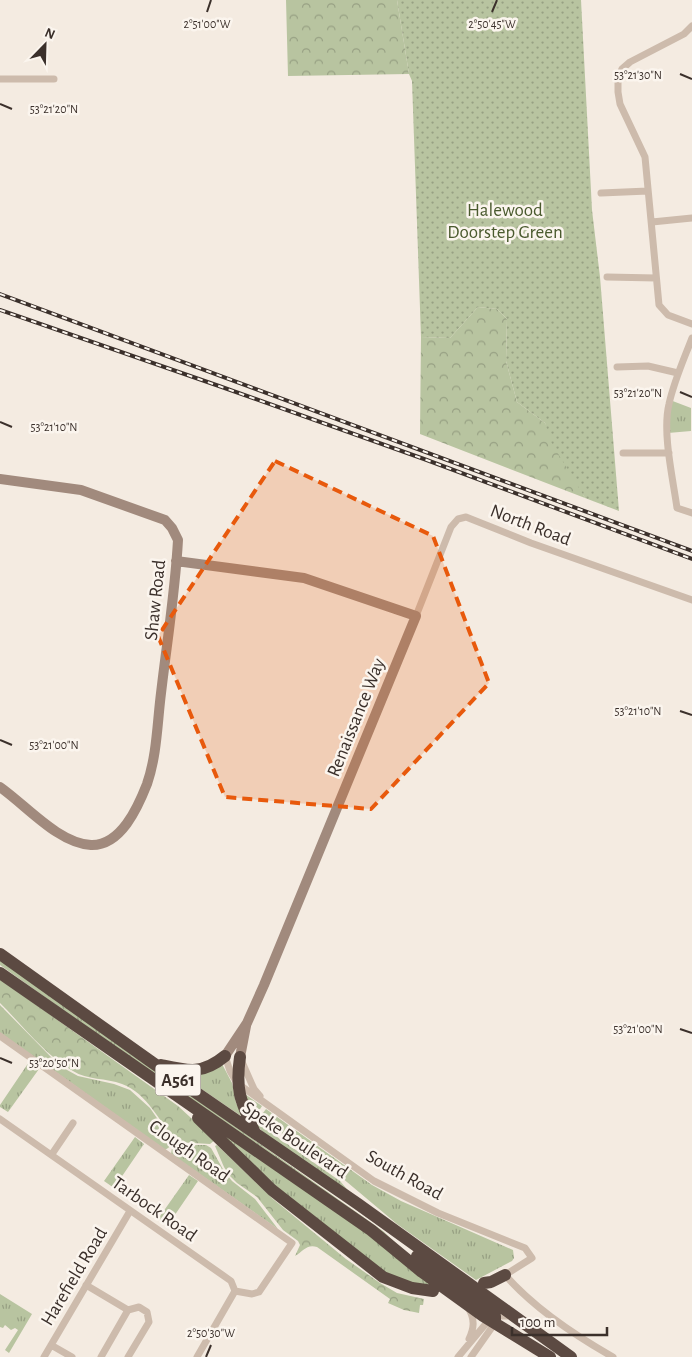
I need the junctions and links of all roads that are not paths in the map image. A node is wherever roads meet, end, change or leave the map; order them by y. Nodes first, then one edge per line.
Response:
1 (692, 26) edge
2 (0, 79) edge
3 (54, 79) dead end
4 (648, 191) junction
5 (601, 193) dead end
6 (692, 218) edge
7 (652, 222) junction
8 (607, 277) dead end
9 (656, 278) junction
10 (692, 324) edge
11 (692, 338) edge
12 (617, 367) dead end
13 (678, 373) junction
14 (669, 453) junction
15 (622, 454) dead end
16 (0, 479) edge
17 (692, 513) edge
18 (176, 561) junction
19 (692, 600) edge
20 (416, 616) junction
21 (0, 788) edge
22 (0, 954) edge
23 (0, 973) edge
24 (247, 1023) junction
25 (0, 1036) edge
26 (225, 1056) junction
27 (240, 1056) junction
28 (153, 1063) junction
29 (237, 1083) junction
30 (177, 1097) junction
31 (268, 1104) junction
32 (0, 1119) edge
33 (73, 1123) dead end
34 (256, 1134) junction
35 (52, 1154) junction
36 (130, 1211) junction
37 (400, 1234) junction
38 (505, 1274) junction
39 (484, 1283) dead end
40 (86, 1285) junction
41 (235, 1290) junction
42 (433, 1291) dead end
43 (467, 1305) junction
44 (128, 1310) junction
45 (517, 1317) junction
46 (493, 1320) junction
47 (51, 1345) junction
48 (464, 1348) junction
49 (44, 1357) edge
50 (72, 1357) edge
51 (101, 1357) edge
52 (128, 1357) edge
53 (196, 1357) edge
54 (458, 1357) edge
55 (471, 1357) edge
56 (550, 1357) edge
57 (571, 1357) edge
58 (613, 1357) edge

1 - 4 street
2 - 3 street
4 - 5 street
4 - 7 street
6 - 7 street
7 - 9 street
8 - 9 street
9 - 10 street
11 - 13 street
12 - 13 street
13 - 14 street
14 - 15 street
14 - 17 street
16 - 18 street, Shaw Road
18 - 20 street
18 - 21 street, Shaw Road
19 - 20 street, North Road
20 - 24 street, Renaissance Way
22 - 28 highway, Speke Boulevard / A561
23 - 30 highway, Speke Boulevard / A561
24 - 26 street, Renaissance Way
24 - 27 street
25 - 41 street, Clough Road
26 - 28 highway
26 - 29 street
27 - 29 highway
27 - 31 street, South Road
28 - 34 highway, Speke Boulevard / A561
29 - 31 street, South Road
29 - 34 highway
30 - 42 highway
30 - 43 highway, Speke Boulevard / A561
31 - 38 street, South Road
32 - 35 street, Tarbock Road
33 - 35 street
34 - 37 highway, Speke Boulevard / A561
35 - 36 street, Tarbock Road
36 - 40 street, Harefield Road
36 - 41 street, Tarbock Road
37 - 45 highway, Speke Boulevard / A561
37 - 46 highway, A561
38 - 39 highway
38 - 58 street
40 - 44 street
40 - 47 street, Harefield Road
41 - 53 street
43 - 46 highway, Speke Boulevard / A561
43 - 48 street
44 - 51 street
44 - 52 street
45 - 46 street
45 - 57 highway, Speke Boulevard / A561
46 - 48 street
46 - 55 street
46 - 56 highway, Speke Boulevard / A561
47 - 49 street, Harefield Road
47 - 50 street
48 - 54 street

